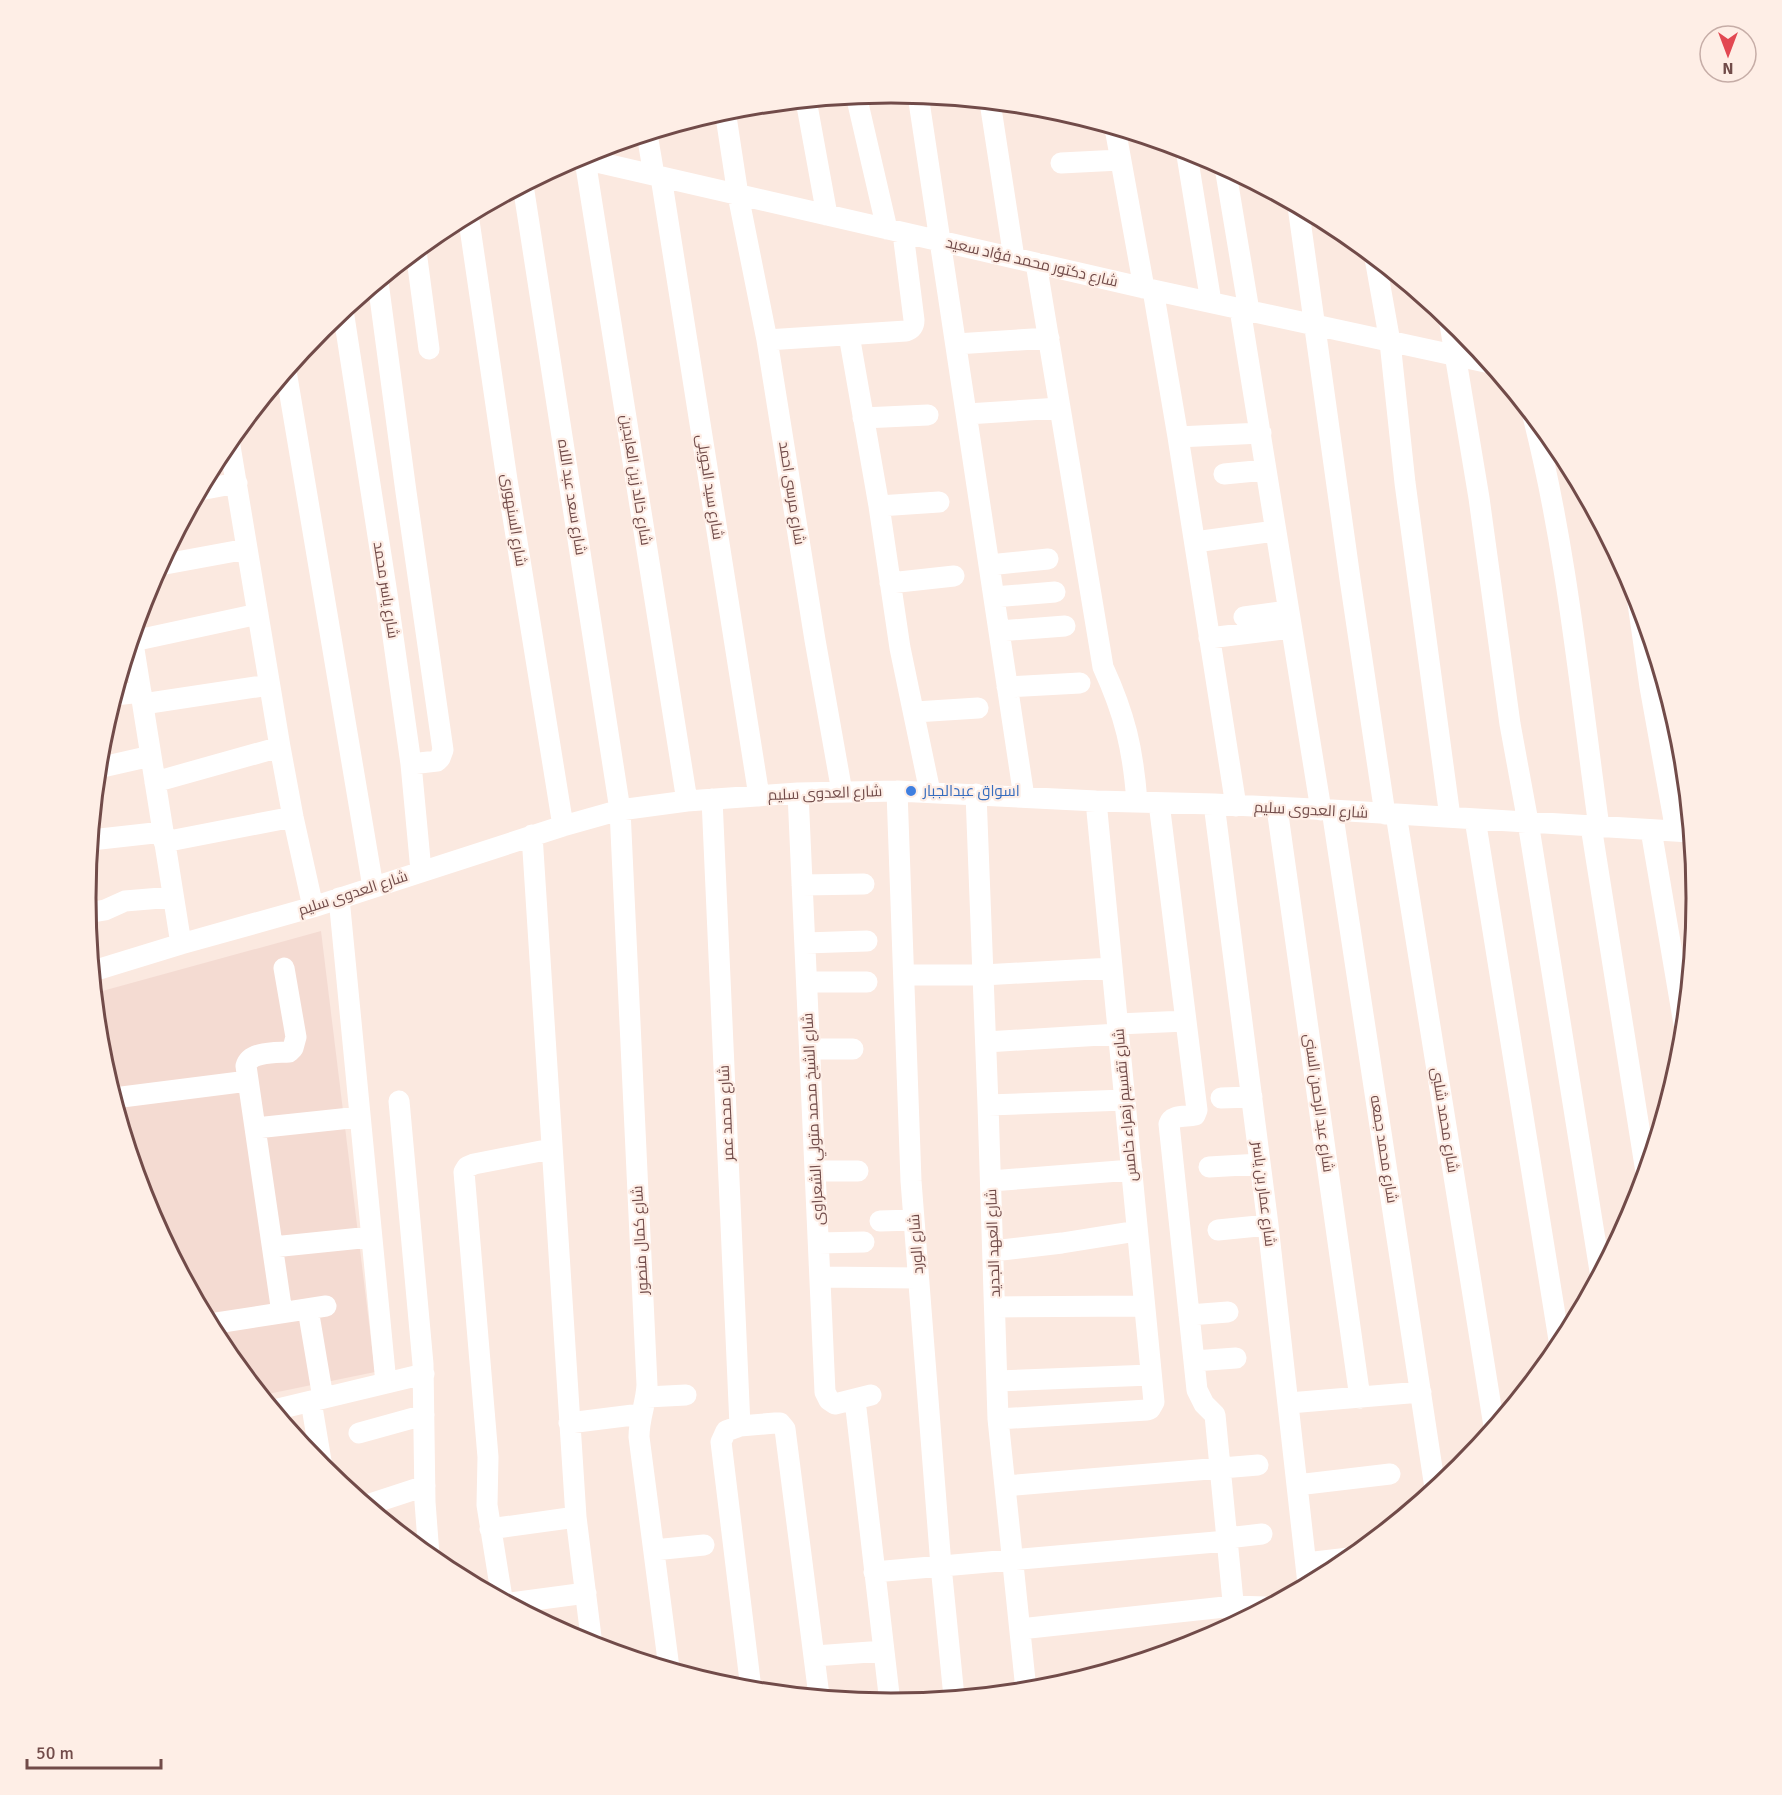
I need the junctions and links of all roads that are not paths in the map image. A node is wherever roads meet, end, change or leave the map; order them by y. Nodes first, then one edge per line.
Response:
1 (858, 104) edge
2 (919, 104) edge
3 (807, 107) edge
4 (991, 109) edge
5 (727, 120) edge
6 (1116, 136) edge
7 (650, 141) edge
8 (1120, 160) junction
9 (1188, 160) edge
10 (592, 161) edge
11 (1062, 162) dead end
12 (580, 166) edge
13 (658, 176) junction
14 (1226, 177) edge
15 (524, 192) edge
16 (738, 195) junction
17 (826, 215) junction
18 (1299, 216) edge
19 (469, 224) edge
20 (895, 231) junction
21 (941, 241) junction
22 (1014, 258) junction
23 (417, 260) edge
24 (1036, 263) junction
25 (1377, 269) edge
26 (1149, 289) junction
27 (379, 290) edge
28 (1210, 302) junction
29 (1245, 310) junction
30 (345, 321) edge
31 (1315, 325) junction
32 (1451, 334) edge
33 (849, 335) junction
34 (1049, 338) junction
35 (767, 340) junction
36 (1390, 342) junction
37 (956, 344) junction
38 (429, 349) dead end
39 (1455, 356) junction
40 (1477, 360) edge
41 (287, 380) edge
42 (1060, 408) junction
43 (967, 414) junction
44 (928, 415) dead end
45 (863, 418) junction
46 (1261, 433) junction
47 (1178, 437) junction
48 (1538, 437) edge
49 (232, 453) edge
50 (1266, 470) junction
51 (1224, 474) dead end
52 (237, 483) junction
53 (210, 488) edge
54 (939, 502) dead end
55 (879, 506) junction
56 (1275, 531) junction
57 (1195, 542) junction
58 (247, 549) junction
59 (1048, 559) dead end
60 (170, 564) edge
61 (989, 565) junction
62 (954, 576) dead end
63 (890, 583) junction
64 (1054, 592) dead end
65 (994, 597) junction
66 (258, 614) junction
67 (1244, 617) dead end
68 (1290, 620) junction
69 (1065, 626) dead end
70 (999, 631) junction
71 (140, 638) edge
72 (1209, 638) junction
73 (1643, 640) edge
74 (135, 652) edge
75 (1080, 684) dead end
76 (269, 685) junction
77 (1007, 687) junction
78 (122, 696) edge
79 (142, 698) junction
80 (978, 708) dead end
81 (915, 712) junction
82 (280, 747) junction
83 (151, 756) junction
84 (411, 764) junction
85 (107, 766) edge
86 (155, 782) junction
87 (897, 791) junction
88 (798, 792) junction
89 (842, 792) junction
90 (930, 792) junction
91 (976, 794) junction
92 (759, 796) junction
93 (1024, 797) junction
94 (712, 799) junction
95 (687, 801) junction
96 (1096, 801) junction
97 (1137, 802) junction
98 (1160, 803) junction
99 (1214, 804) junction
100 (1236, 806) junction
101 (1277, 808) junction
102 (620, 810) junction
103 (1326, 810) junction
104 (1391, 814) junction
105 (293, 817) junction
106 (1450, 817) junction
107 (1475, 819) junction
108 (1528, 822) junction
109 (562, 826) junction
110 (1595, 826) junction
111 (1682, 829) edge
112 (1651, 830) junction
113 (1683, 832) edge
114 (532, 835) junction
115 (164, 837) junction
116 (99, 840) edge
117 (421, 871) junction
118 (864, 884) dead end
119 (802, 885) junction
120 (373, 887) junction
121 (173, 897) junction
122 (339, 898) junction
123 (313, 907) junction
124 (97, 911) edge
125 (867, 941) dead end
126 (805, 942) junction
127 (181, 944) junction
128 (284, 968) dead end
129 (1112, 968) junction
130 (100, 970) edge
131 (904, 975) junction
132 (983, 975) junction
133 (807, 982) junction
134 (867, 982) dead end
135 (1679, 997) edge
136 (1186, 1021) junction
137 (1118, 1029) junction
138 (986, 1042) junction
139 (810, 1049) junction
140 (854, 1049) dead end
141 (248, 1081) junction
142 (122, 1097) edge
143 (1252, 1097) junction
144 (1221, 1098) dead end
145 (1125, 1100) junction
146 (399, 1101) dead end
147 (988, 1106) junction
148 (360, 1117) junction
149 (256, 1128) junction
150 (551, 1149) junction
151 (1643, 1154) edge
152 (1260, 1164) junction
153 (1209, 1167) dead end
154 (1131, 1170) junction
155 (816, 1171) junction
156 (858, 1171) dead end
157 (991, 1181) junction
158 (914, 1220) junction
159 (880, 1221) dead end
160 (1268, 1225) junction
161 (1218, 1230) dead end
162 (1137, 1231) junction
163 (371, 1237) junction
164 (864, 1242) dead end
165 (819, 1243) junction
166 (273, 1247) junction
167 (993, 1251) junction
168 (1598, 1260) edge
169 (820, 1277) junction
170 (918, 1278) junction
171 (1144, 1306) junction
172 (994, 1307) junction
173 (1228, 1312) dead end
174 (282, 1313) junction
175 (1189, 1315) junction
176 (220, 1322) edge
177 (1557, 1330) edge
178 (1236, 1358) dead end
179 (1194, 1361) junction
180 (424, 1374) junction
181 (1151, 1375) junction
182 (997, 1381) junction
183 (386, 1383) junction
184 (1421, 1392) junction
185 (686, 1395) dead end
186 (1360, 1398) junction
187 (317, 1400) junction
188 (1289, 1403) junction
189 (644, 1406) junction
190 (282, 1408) edge
191 (424, 1415) junction
192 (1493, 1418) edge
193 (998, 1419) junction
194 (570, 1422) junction
195 (740, 1426) junction
196 (359, 1433) dead end
197 (321, 1451) edge
198 (1258, 1465) dead end
199 (1220, 1467) junction
200 (1390, 1473) dead end
201 (1434, 1478) edge
202 (1298, 1485) junction
203 (424, 1486) junction
204 (1005, 1486) junction
205 (376, 1502) edge
206 (576, 1517) junction
207 (490, 1530) junction
208 (1262, 1534) dead end
209 (1227, 1540) junction
210 (428, 1544) edge
211 (704, 1545) dead end
212 (654, 1550) junction
213 (1014, 1560) junction
214 (941, 1566) junction
215 (874, 1572) junction
216 (1307, 1573) edge
217 (500, 1590) edge
218 (586, 1593) junction
219 (522, 1602) edge
220 (1234, 1614) edge
221 (1020, 1629) junction
222 (591, 1633) edge
223 (884, 1651) junction
224 (815, 1656) junction
225 (668, 1660) edge
226 (750, 1679) edge
227 (1025, 1681) edge
228 (818, 1689) edge
229 (953, 1690) edge
230 (889, 1693) edge

1 - 20 street
2 - 21 street
3 - 17 street
4 - 22 street
5 - 16 street, شارع مرسى احمد
6 - 8 street
7 - 13 street, شارع سيد الجويلى
8 - 11 street
8 - 26 street
9 - 28 street
10 - 13 street, شارع دكتور محمد فؤاد سعيد
12 - 95 street, شارع خالد زين العابدين
13 - 16 street, شارع دكتور محمد فؤاد سعيد
13 - 92 street, شارع سيد الجويلى
14 - 29 street, شارع محمد جمعه
15 - 102 street, شارع سعد عبد اللاه
16 - 17 street, شارع دكتور محمد فؤاد سعيد
16 - 35 street, شارع مرسى احمد
17 - 20 street, شارع دكتور محمد فؤاد سعيد
18 - 31 street, شارع محمد شلبى
19 - 109 street, شارع السنهورى
20 - 21 street, شارع دكتور محمد فؤاد سعيد
20 - 33 street
21 - 22 street, شارع دكتور محمد فؤاد سعيد
21 - 37 street
22 - 24 street, شارع دكتور محمد فؤاد سعيد
23 - 38 street
24 - 26 street, شارع دكتور محمد فؤاد سعيد
24 - 34 street
25 - 36 street
26 - 28 street, شارع دكتور محمد فؤاد سعيد
26 - 47 street
27 - 84 street
28 - 29 street, شارع دكتور محمد فؤاد سعيد
29 - 31 street, شارع دكتور محمد فؤاد سعيد
29 - 46 street, شارع محمد جمعه
30 - 84 street, شارع ياسر محمد
31 - 36 street, شارع دكتور محمد فؤاد سعيد
31 - 104 street, شارع محمد شلبى
32 - 39 street
33 - 35 street
33 - 45 street
34 - 37 street
34 - 42 street
35 - 89 street, شارع مرسى احمد
36 - 39 street, شارع دكتور محمد فؤاد سعيد
36 - 106 street
37 - 43 street
39 - 40 street, شارع دكتور محمد فؤاد سعيد
39 - 108 street
41 - 120 street
42 - 43 street
42 - 97 street
43 - 61 street
44 - 45 street
45 - 55 street
46 - 47 street
46 - 50 street, شارع محمد جمعه
47 - 57 street
48 - 110 street
49 - 52 street
50 - 51 street
50 - 56 street, شارع محمد جمعه
52 - 53 street
52 - 58 street
54 - 55 street
55 - 63 street
56 - 57 street
56 - 68 street, شارع محمد جمعه
57 - 72 street
58 - 60 street
58 - 66 street
59 - 61 street
61 - 65 street
62 - 63 street
63 - 81 street
64 - 65 street
65 - 70 street
66 - 71 street
66 - 76 street
67 - 68 street
68 - 72 street
68 - 103 street, شارع محمد جمعه
69 - 70 street
70 - 77 street
72 - 100 street
73 - 111 street
74 - 79 street
75 - 77 street
76 - 79 street
76 - 82 street
77 - 93 street
78 - 79 street
79 - 83 street
80 - 81 street
81 - 90 street
82 - 86 street
82 - 105 street
83 - 85 street
83 - 86 street
84 - 117 street, شارع ياسر محمد
86 - 115 street
87 - 89 street, شارع العدوى سليم
87 - 90 street, شارع العدوى سليم
87 - 131 street, شارع الورد
88 - 89 street, شارع العدوى سليم
88 - 92 street, شارع العدوى سليم
88 - 119 street, شارع الشيخ محمد متولي الشعراوى
90 - 91 street, شارع العدوى سليم
91 - 93 street, شارع العدوى سليم
91 - 132 street, شارع العهد الجديد
92 - 94 street, شارع العدوى سليم
93 - 96 street, شارع العدوى سليم
94 - 95 street, شارع العدوى سليم
94 - 195 street, شارع محمد عمر
95 - 102 street, شارع العدوى سليم
96 - 97 street, شارع العدوى سليم
96 - 129 street, شارع تقسيم زهراء خامس
97 - 98 street, شارع العدوى سليم
98 - 99 street, شارع العدوى سليم
98 - 136 street
99 - 100 street, شارع العدوى سليم
99 - 143 street, شارع عمار بن ياسر
100 - 101 street, شارع العدوى سليم
101 - 103 street, شارع العدوى سليم
101 - 186 street, شارع عبد الرحمن السنى
102 - 109 street, شارع العدوى سليم
102 - 189 street, شارع كمال منصور
103 - 104 street, شارع العدوى سليم
103 - 184 street, شارع محمد جمعه
104 - 106 street, شارع العدوى سليم
104 - 192 street, شارع محمد شلبى
105 - 115 street
105 - 123 street
106 - 107 street, شارع العدوى سليم
107 - 108 street, شارع العدوى سليم
107 - 177 street
108 - 110 street, شارع العدوى سليم
108 - 168 street
109 - 114 street, شارع العدوى سليم
110 - 112 street, شارع العدوى سليم
110 - 151 street
112 - 113 street, شارع العدوى سليم
112 - 135 street
114 - 117 street, شارع العدوى سليم
114 - 150 street
115 - 116 street
115 - 121 street
117 - 120 street, شارع العدوى سليم
118 - 119 street
119 - 126 street, شارع الشيخ محمد متولي الشعراوى
120 - 122 street, شارع العدوى سليم
121 - 124 street
121 - 127 street
122 - 123 street, شارع العدوى سليم
122 - 148 street
123 - 127 street, شارع العدوى سليم
125 - 126 street
126 - 133 street, شارع الشيخ محمد متولي الشعراوى
127 - 130 street, شارع العدوى سليم
128 - 141 street
129 - 132 street
129 - 137 street, شارع تقسيم زهراء خامس
131 - 132 street
131 - 158 street, شارع الورد
132 - 138 street, شارع العهد الجديد
133 - 134 street
133 - 139 street, شارع الشيخ محمد متولي الشعراوى
136 - 137 street
136 - 175 street
137 - 138 street
137 - 145 street, شارع تقسيم زهراء خامس
138 - 147 street, شارع العهد الجديد
139 - 140 street
139 - 155 street, شارع الشيخ محمد متولي الشعراوى
141 - 142 street
141 - 149 street
143 - 144 street
143 - 152 street, شارع عمار بن ياسر
145 - 147 street
145 - 154 street, شارع تقسيم زهراء خامس
146 - 180 street
147 - 157 street, شارع العهد الجديد
148 - 149 street
148 - 163 street
149 - 166 street
150 - 194 street
150 - 207 street
152 - 153 street
152 - 160 street, شارع عمار بن ياسر
154 - 157 street
154 - 162 street, شارع تقسيم زهراء خامس
155 - 156 street
155 - 165 street, شارع الشيخ محمد متولي الشعراوى
157 - 167 street, شارع العهد الجديد
158 - 159 street
158 - 170 street, شارع الورد
160 - 161 street
160 - 188 street, شارع عمار بن ياسر
162 - 167 street
162 - 171 street, شارع تقسيم زهراء خامس
163 - 166 street
163 - 183 street
164 - 165 street
165 - 169 street, شارع الشيخ محمد متولي الشعراوى
166 - 174 street
167 - 172 street, شارع العهد الجديد
169 - 170 street
169 - 215 street, شارع الشيخ محمد متولي الشعراوى
170 - 214 street, شارع الورد
171 - 172 street
171 - 181 street, شارع تقسيم زهراء خامس
172 - 182 street, شارع العهد الجديد
173 - 175 street
174 - 176 street
174 - 187 street
175 - 179 street
178 - 179 street
179 - 199 street
180 - 183 street
180 - 191 street
181 - 182 street
181 - 193 street, شارع تقسيم زهراء خامس
182 - 193 street, شارع العهد الجديد
183 - 187 street
184 - 186 street
184 - 201 street, شارع محمد جمعه
185 - 189 street
186 - 188 street
187 - 190 street
187 - 197 street
188 - 202 street, شارع عمار بن ياسر
189 - 194 street
189 - 212 street, شارع كمال منصور
191 - 196 street
191 - 203 street
193 - 204 street, شارع العهد الجديد
194 - 206 street
195 - 224 street
195 - 226 street
198 - 199 street
199 - 204 street
199 - 209 street
200 - 202 street
202 - 216 street, شارع عمار بن ياسر
203 - 205 street
203 - 210 street
204 - 213 street, شارع العهد الجديد
206 - 207 street
206 - 218 street
207 - 217 street
208 - 209 street
209 - 213 street
209 - 220 street
211 - 212 street
212 - 225 street, شارع كمال منصور
213 - 214 street
213 - 221 street, شارع العهد الجديد
214 - 215 street
214 - 229 street, شارع الورد
215 - 223 street
218 - 219 street
218 - 222 street
220 - 221 street
221 - 227 street, شارع العهد الجديد
223 - 224 street
223 - 230 street
224 - 228 street

